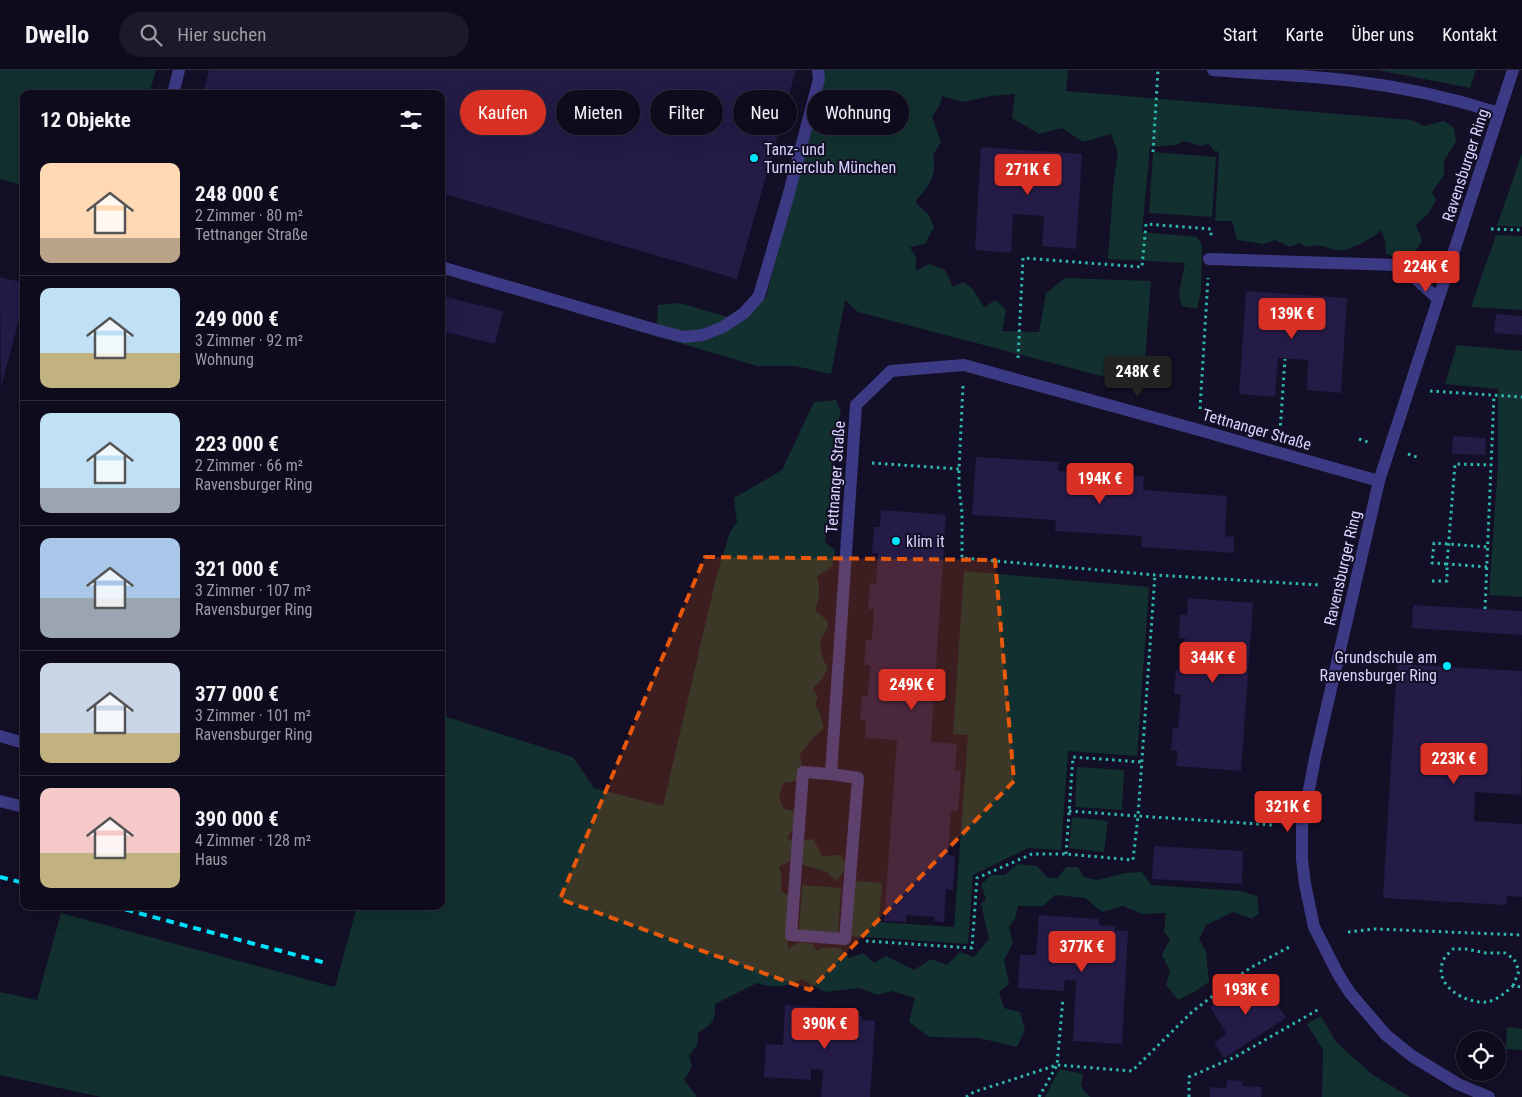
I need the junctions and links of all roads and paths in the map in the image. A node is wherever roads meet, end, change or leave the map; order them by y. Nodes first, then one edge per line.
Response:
1 (179, 70) edge
2 (818, 70) edge
3 (1158, 70) edge
4 (1212, 70) edge
5 (1513, 70) edge
6 (174, 90) edge
7 (1499, 113) junction
8 (1153, 152) dead end
9 (1491, 228) dead end
10 (1522, 230) edge
11 (1209, 259) junction
12 (445, 268) edge
13 (1438, 300) junction
14 (1285, 359) dead end
15 (964, 365) junction
16 (1018, 379) junction
17 (1409, 390) junction
18 (1494, 395) junction
19 (1522, 397) edge
20 (1199, 430) junction
21 (1359, 439) dead end
22 (1368, 442) dead end
23 (1279, 452) junction
24 (852, 461) junction
25 (1492, 465) junction
26 (959, 469) junction
27 (1379, 482) junction
28 (1448, 544) junction
29 (1488, 547) junction
30 (1447, 564) junction
31 (1487, 567) junction
32 (1155, 575) junction
33 (1432, 581) dead end
34 (1320, 585) dead end
35 (1485, 609) dead end
36 (0, 736) edge
37 (20, 742) edge
38 (1142, 762) junction
39 (831, 774) junction
40 (0, 801) edge
41 (20, 807) edge
42 (1069, 811) junction
43 (1138, 816) junction
44 (1273, 825) dead end
45 (1066, 854) junction
46 (1348, 932) dead end
47 (1522, 935) edge
48 (845, 939) junction
49 (1291, 946) dead end
50 (1513, 986) junction
51 (1522, 987) edge
52 (1063, 998) dead end
53 (1321, 1008) dead end
54 (1057, 1065) junction
55 (966, 1097) edge
56 (1039, 1097) edge
57 (1189, 1097) edge
58 (1489, 1097) edge

1 - 6 street
2 - 12 street
3 - 8 path
4 - 7 street
5 - 7 street, Ravensburger Ring
7 - 13 street, Ravensburger Ring
9 - 10 path
11 - 13 street
11 - 16 path
11 - 20 path
13 - 17 street, Ravensburger Ring
14 - 23 path
15 - 16 street, Tettnanger Straße
15 - 24 street, Tettnanger Straße
15 - 26 path
16 - 20 street, Tettnanger Straße
17 - 18 path
17 - 27 street, Ravensburger Ring
18 - 19 path
18 - 25 path
20 - 23 street, Tettnanger Straße
21 - 22 path
23 - 27 street, Tettnanger Straße
24 - 26 path
24 - 39 street, Tettnanger Straße
25 - 28 path
25 - 29 path
26 - 32 path
27 - 58 street, Ravensburger Ring
28 - 29 path
28 - 30 path
28 - 30 path
29 - 31 path
30 - 31 path
30 - 33 path
31 - 35 path
32 - 34 path
32 - 38 path
36 - 37 street
38 - 42 path
38 - 43 path
39 - 48 street
39 - 48 street
40 - 41 street
42 - 43 path
42 - 45 path
43 - 44 path
43 - 45 path
45 - 48 path
46 - 47 path
49 - 54 path
50 - 50 path
50 - 51 path
52 - 54 path
53 - 57 path
54 - 55 path
54 - 56 path

